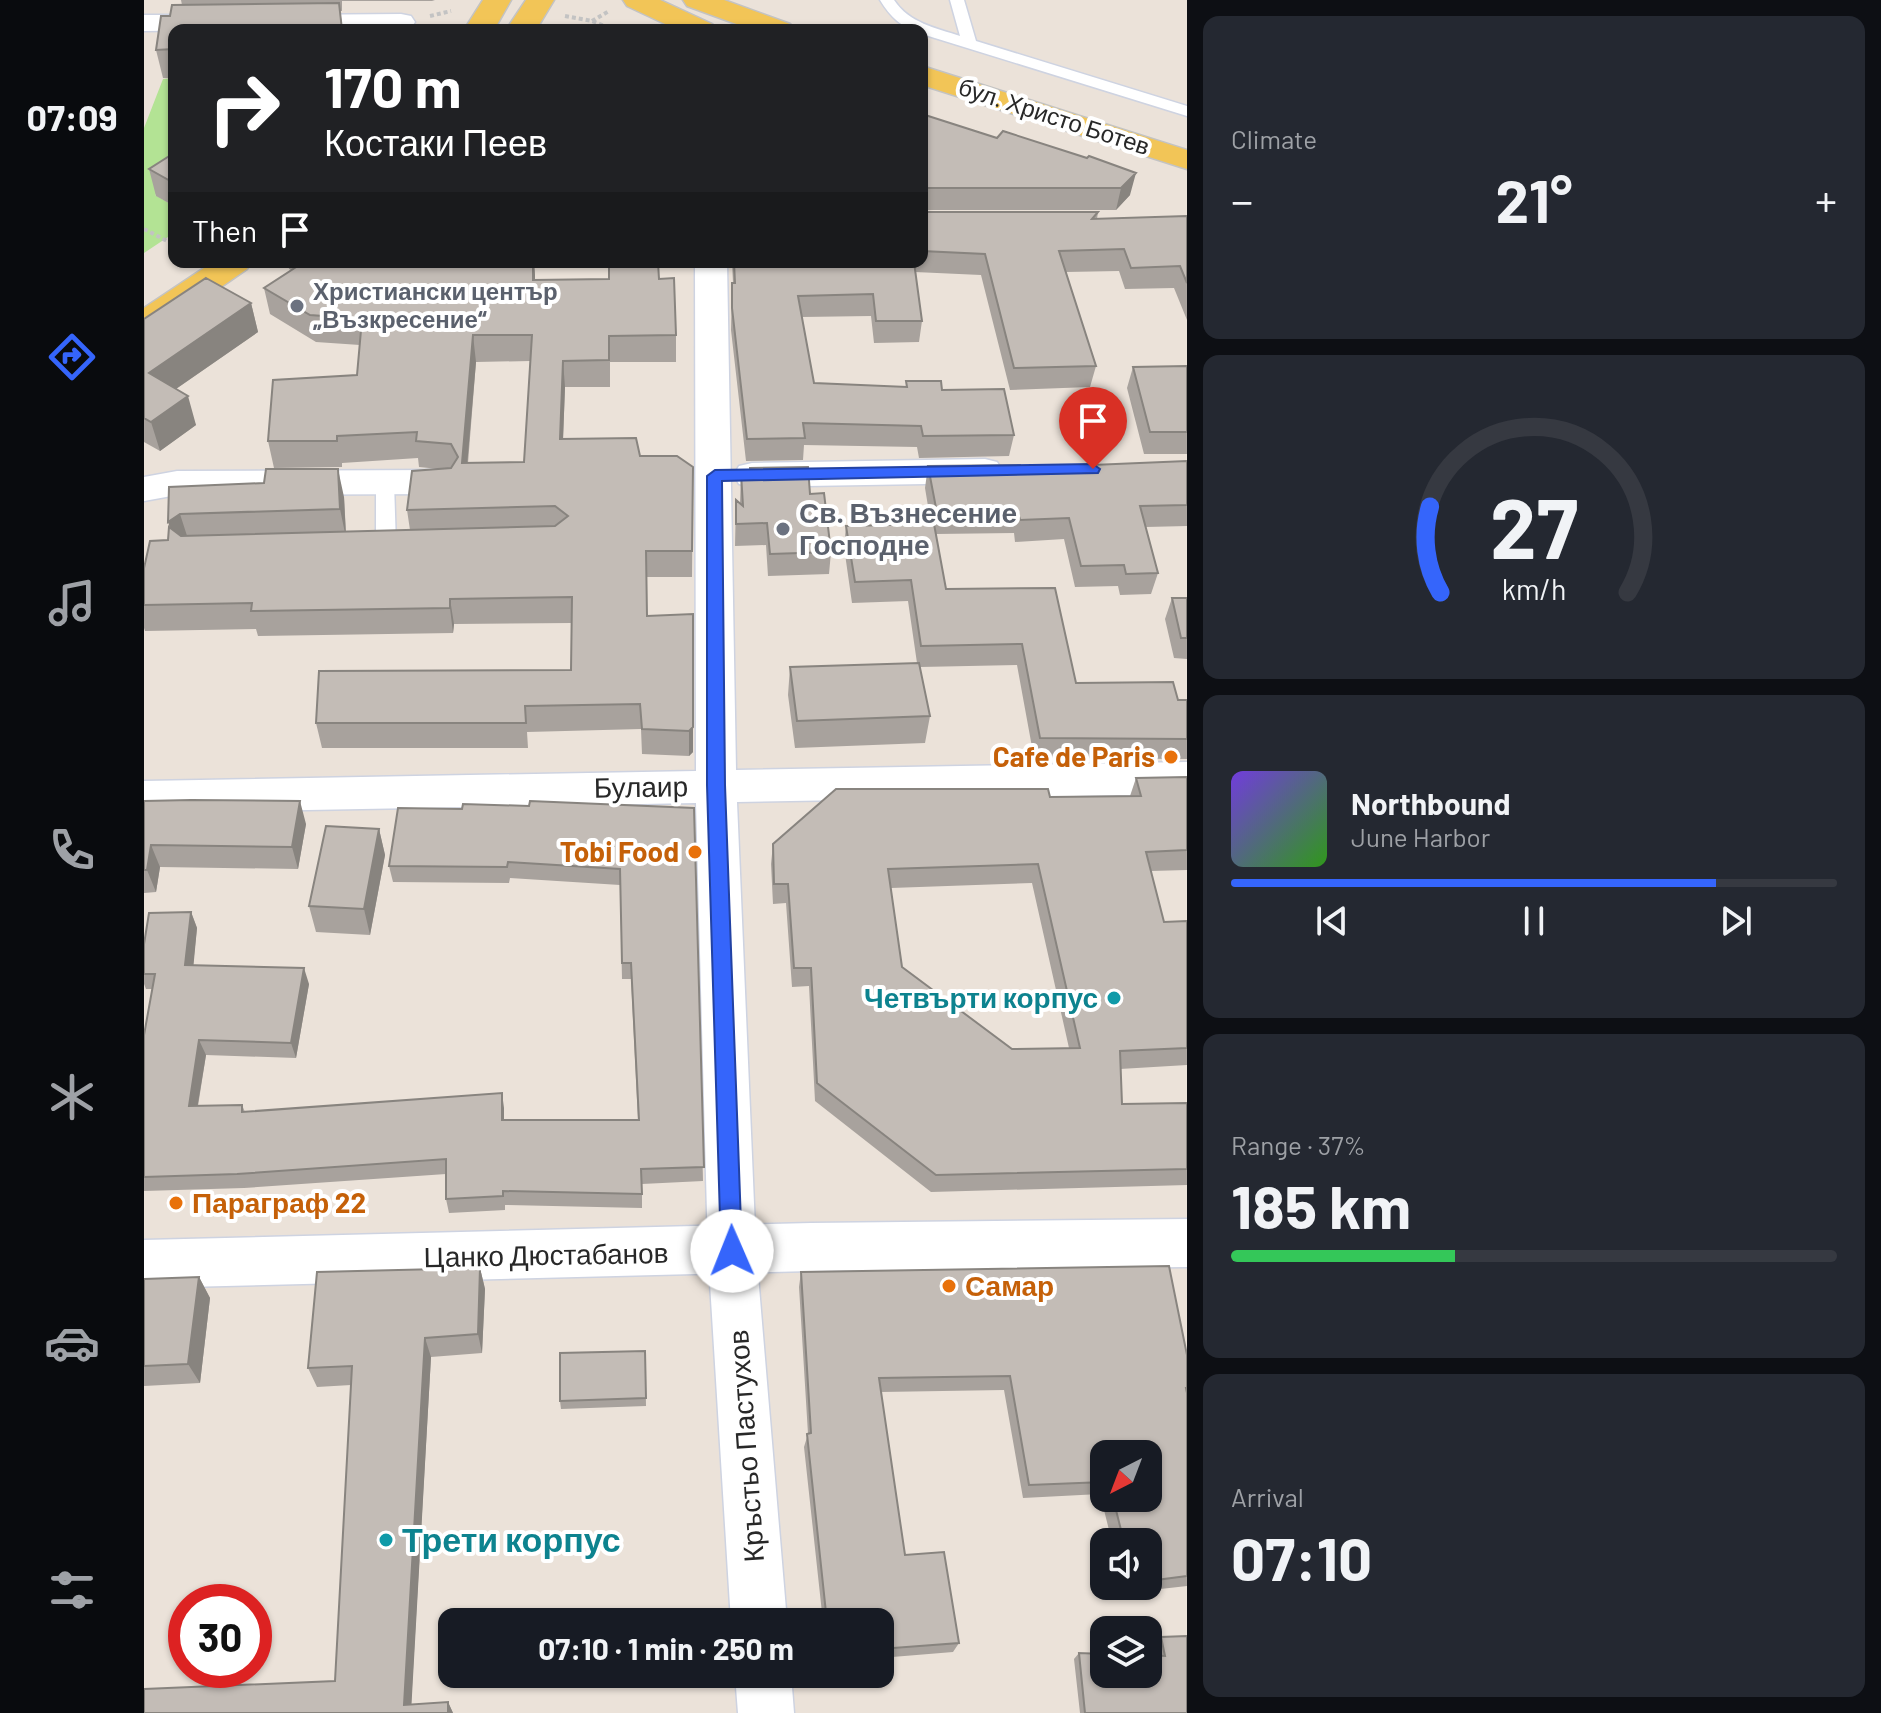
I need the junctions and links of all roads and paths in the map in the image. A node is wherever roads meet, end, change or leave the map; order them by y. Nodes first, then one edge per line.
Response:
1 (497, 0) edge
2 (697, 0) edge
3 (887, 0) edge
4 (957, 0) edge
5 (625, 4) edge
6 (546, 7) edge
7 (471, 19) edge
8 (592, 21) junction
9 (401, 22) joint
10 (144, 23) edge
11 (528, 24) edge
12 (599, 24) edge
13 (684, 24) edge
14 (763, 24) edge
15 (915, 24) edge
16 (928, 29) edge
17 (970, 44) junction
18 (928, 77) edge
19 (928, 105) edge
20 (1187, 111) edge
21 (1187, 160) edge
22 (1187, 188) edge
23 (144, 229) edge
24 (168, 244) edge
25 (168, 266) edge
26 (226, 268) edge
27 (711, 268) edge
28 (144, 293) edge
29 (144, 324) edge
30 (1014, 471) edge
31 (715, 476) junction
32 (385, 482) junction
33 (441, 482) edge
34 (144, 489) edge
35 (386, 546) edge
36 (1187, 778) edge
37 (716, 785) junction
38 (144, 797) edge
39 (732, 1251) junction
40 (1185, 1253) edge
41 (144, 1264) edge
42 (758, 1608) edge
43 (764, 1688) edge
44 (766, 1713) edge

1 - 7 main road
2 - 14 main road
3 - 15 lane
4 - 17 lane
5 - 8 path
5 - 13 main road
6 - 8 path
6 - 11 main road
7 - 9 path
8 - 12 path
9 - 10 street
16 - 17 lane
17 - 20 lane
18 - 21 main road, бул. Христо Ботев
19 - 22 main road, бул. Христо Ботев
23 - 24 path
25 - 28 main road
26 - 29 main road
27 - 31 street, Кръстьо Пастухов
30 - 31 street
31 - 37 street, Кръстьо Пастухов
32 - 33 street
32 - 34 street
32 - 35 lane
36 - 37 street, Булаир
37 - 38 street, Булаир
37 - 39 street, Кръстьо Пастухов
39 - 40 street, Цанко Дюстабанов
39 - 41 street, Цанко Дюстабанов
39 - 42 street, Кръстьо Пастухов
43 - 44 street

